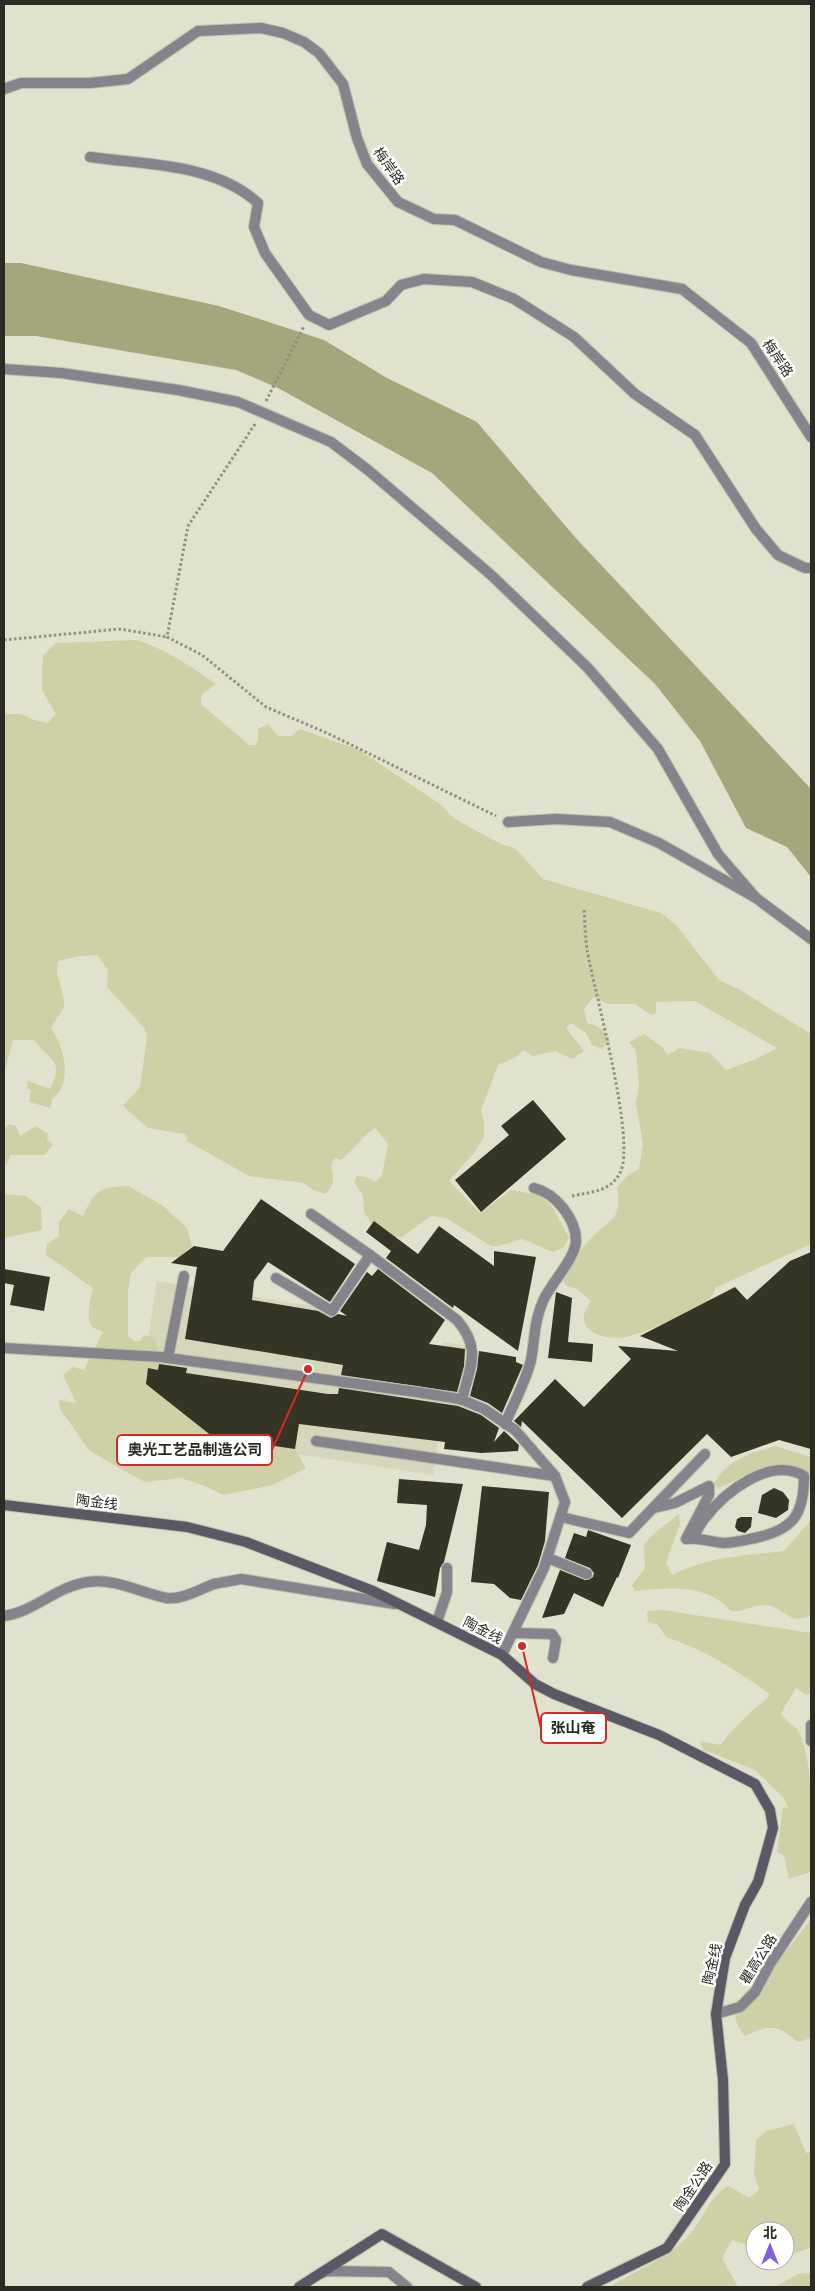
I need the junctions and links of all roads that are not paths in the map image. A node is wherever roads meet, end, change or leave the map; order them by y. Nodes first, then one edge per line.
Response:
1 (4, 89) edge
2 (90, 157) dead end
3 (4, 369) edge
4 (811, 438) edge
5 (811, 568) edge
6 (508, 822) road end
7 (756, 898) junction
8 (811, 939) edge
9 (534, 1188) dead end
10 (311, 1214) dead end
11 (370, 1255) junction
12 (184, 1276) dead end
13 (276, 1278) dead end
14 (4, 1348) edge
15 (168, 1358) junction
16 (462, 1400) junction
17 (505, 1424) junction
18 (316, 1441) dead end
19 (705, 1454) dead end
20 (555, 1476) junction
21 (4, 1505) edge
22 (654, 1508) junction
23 (561, 1517) junction
24 (693, 1538) junction
25 (548, 1558) junction
26 (447, 1568) dead end
27 (587, 1574) dead end
28 (396, 1604) junction
29 (4, 1616) edge
30 (437, 1622) junction
31 (514, 1633) junction
32 (502, 1655) junction
33 (552, 1658) dead end
34 (811, 1725) edge
35 (811, 1741) edge
36 (811, 1902) edge
37 (716, 2014) junction
38 (299, 2287) edge
39 (407, 2287) edge
40 (476, 2287) edge
41 (587, 2287) edge

1 - 4 street, 梅岸路
2 - 5 street
3 - 7 street
6 - 7 street
7 - 8 street
9 - 17 street
10 - 11 street
11 - 13 street
11 - 16 street
12 - 15 street
14 - 15 street
15 - 16 street
16 - 17 street
17 - 20 street
18 - 20 street
19 - 22 street
20 - 23 street
21 - 28 street, 陶金线
22 - 23 street
22 - 24 street
23 - 25 street
24 - 24 street
25 - 27 street
25 - 31 street
26 - 30 street
28 - 29 street
28 - 30 street, 陶金线
30 - 32 street, 陶金线
31 - 32 street
31 - 33 street
32 - 37 street, 陶金线
34 - 35 street
36 - 37 street, 瞿高公路
37 - 41 street, 陶金公路
38 - 39 street
38 - 40 street

